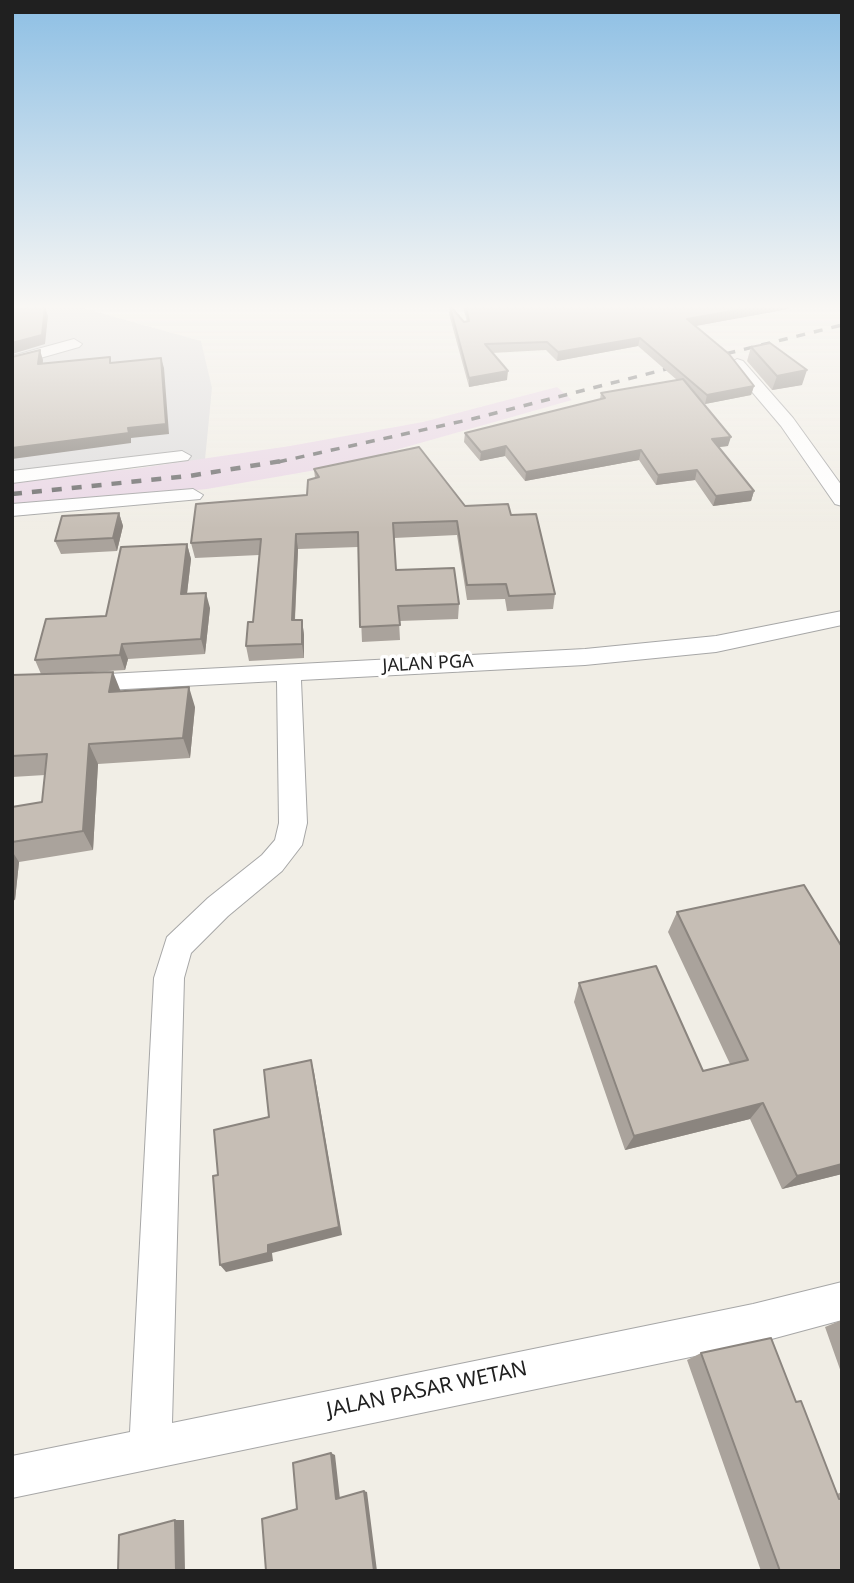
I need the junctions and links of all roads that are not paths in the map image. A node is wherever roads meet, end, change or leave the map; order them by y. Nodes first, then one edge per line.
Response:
1 (752, 381) edge
2 (181, 456) dead end
3 (12, 477) edge
4 (193, 495) dead end
5 (842, 500) edge
6 (12, 510) edge
7 (842, 618) edge
8 (289, 671) junction
9 (12, 687) edge
10 (842, 1301) edge
11 (150, 1447) junction
12 (12, 1477) edge

1 - 5 street
2 - 3 street
4 - 6 street
7 - 8 street, JALAN PGA
8 - 9 street, JALAN PGA
8 - 11 street
10 - 11 street, JALAN PASAR WETAN
11 - 12 street, JALAN PASAR WETAN

